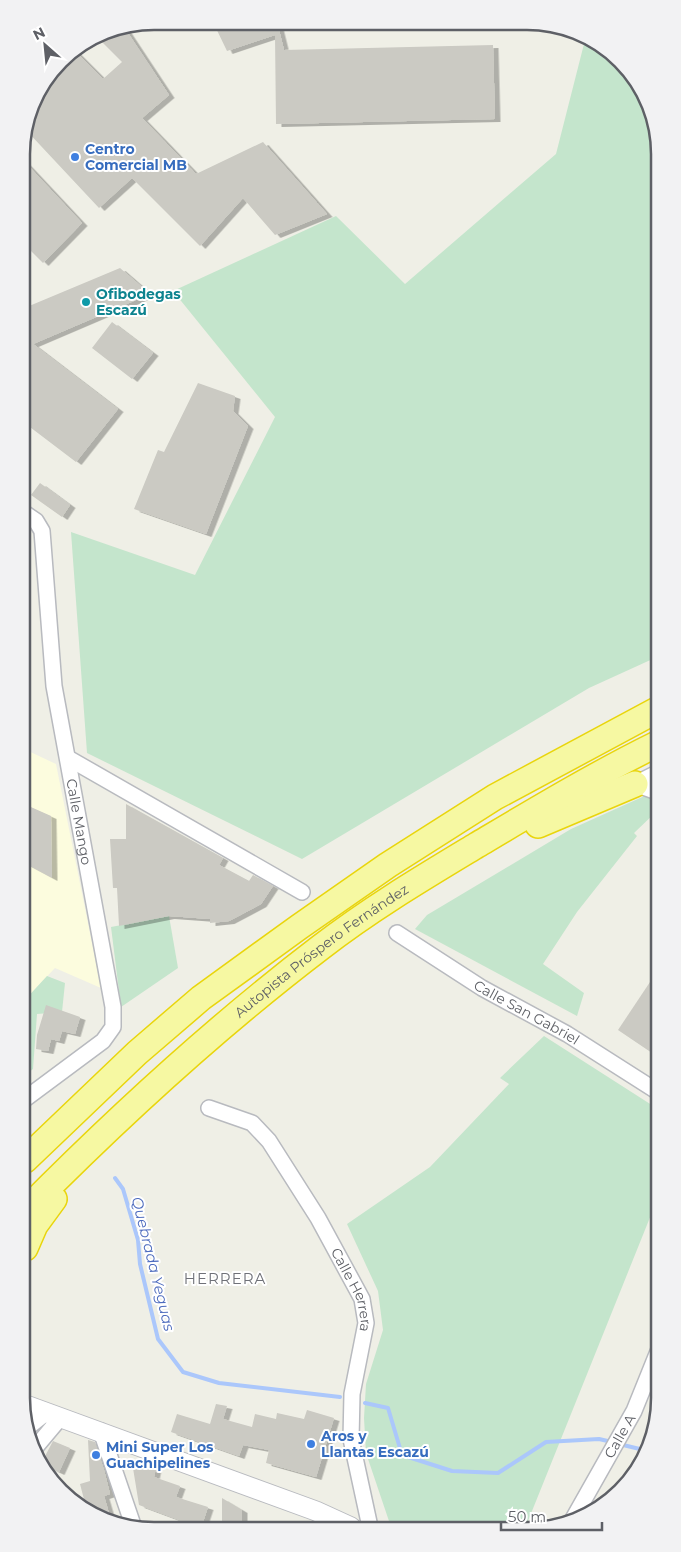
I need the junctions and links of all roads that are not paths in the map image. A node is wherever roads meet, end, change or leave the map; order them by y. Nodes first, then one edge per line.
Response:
1 (30, 516) edge
2 (651, 713) edge
3 (651, 747) edge
4 (68, 758) junction
5 (646, 788) edge
6 (424, 877) junction
7 (302, 892) dead end
8 (397, 934) dead end
9 (114, 1075) junction
10 (651, 1088) edge
11 (30, 1095) edge
12 (209, 1108) dead end
13 (123, 1114) junction
14 (30, 1139) edge
15 (30, 1155) edge
16 (30, 1206) edge
17 (30, 1236) edge
18 (651, 1368) edge
19 (30, 1406) edge
20 (53, 1415) junction
21 (33, 1425) edge
22 (101, 1431) junction
23 (38, 1442) edge
24 (577, 1511) edge
25 (131, 1520) edge
26 (340, 1522) edge
27 (369, 1522) edge

1 - 4 street, Calle Mango
2 - 9 highway
3 - 6 highway, Autopista Próspero Fernández
4 - 7 street
4 - 11 street, Calle Mango
5 - 6 highway
6 - 13 highway, Autopista Próspero Fernández
8 - 10 street, Calle San Gabriel
9 - 14 highway
9 - 15 highway
12 - 27 street, Calle Herrera
13 - 16 highway, Autopista Próspero Fernández
13 - 17 highway
18 - 24 street, Calle A
19 - 20 street
20 - 21 street
20 - 22 street
20 - 23 street
22 - 25 street
22 - 26 street

